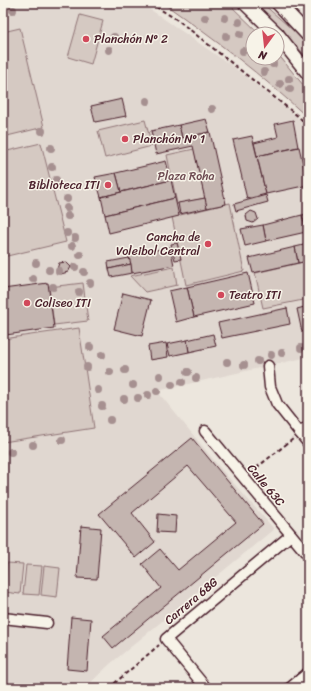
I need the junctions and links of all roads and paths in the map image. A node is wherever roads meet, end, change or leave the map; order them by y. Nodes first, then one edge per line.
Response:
1 (150, 3) edge
2 (245, 3) edge
3 (278, 3) edge
4 (304, 3) edge
5 (308, 8) edge
6 (269, 26) edge
7 (308, 35) edge
8 (285, 44) edge
9 (308, 73) edge
10 (308, 126) edge
11 (268, 366) dead end
12 (304, 430) edge
13 (205, 431) dead end
14 (308, 443) edge
15 (244, 478) junction
16 (291, 535) junction
17 (308, 556) edge
18 (3, 618) edge
19 (47, 623) dead end
20 (166, 639) junction
21 (304, 676) edge
22 (308, 687) edge
23 (109, 688) edge
24 (206, 688) edge
25 (290, 688) edge

1 - 10 path
2 - 6 main road
3 - 7 main road
4 - 5 path
8 - 9 main road
11 - 12 street
12 - 14 street
12 - 15 path
13 - 15 street, Calle 63C
15 - 16 street, Calle 63C
16 - 17 street, Calle 63C
16 - 20 street, Carrera 68G
18 - 19 street
20 - 23 path, Carrera 68G
20 - 24 street
21 - 22 street
21 - 25 street

